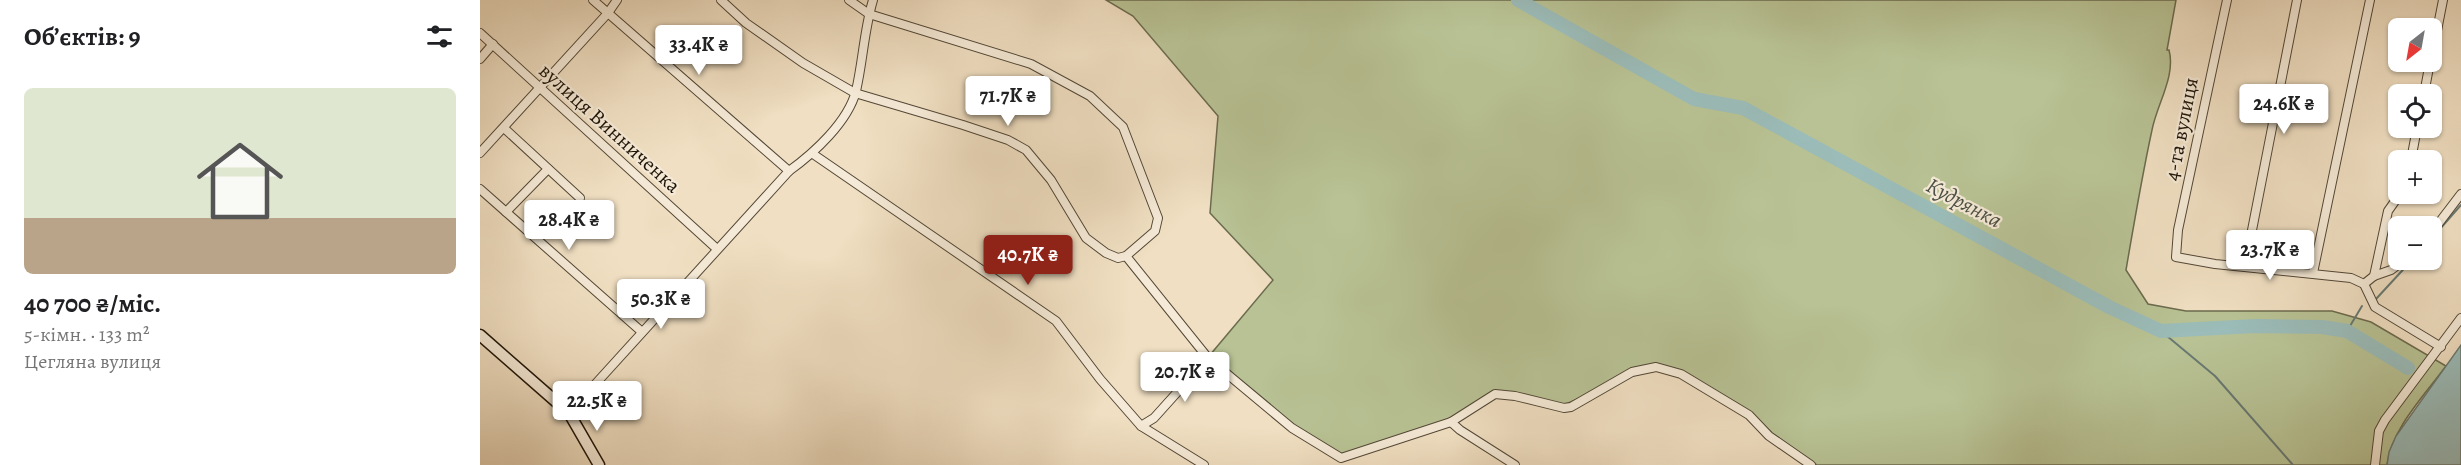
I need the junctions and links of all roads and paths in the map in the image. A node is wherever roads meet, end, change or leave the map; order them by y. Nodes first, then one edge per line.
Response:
1 (593, 0) edge
2 (617, 0) edge
3 (721, 0) edge
4 (849, 0) edge
5 (873, 0) edge
6 (2227, 0) edge
7 (2297, 0) edge
8 (2370, 0) edge
9 (2443, 0) edge
10 (608, 13) junction
11 (869, 14) junction
12 (2439, 18) edge
13 (480, 33) edge
14 (493, 44) junction
15 (480, 59) edge
16 (541, 89) junction
17 (855, 93) junction
18 (504, 128) junction
19 (480, 153) edge
20 (813, 153) junction
21 (548, 169) junction
22 (789, 171) junction
23 (480, 189) edge
24 (2461, 194) edge
25 (579, 198) dead end
26 (2392, 204) edge
27 (506, 212) junction
28 (2442, 219) edge
29 (717, 249) junction
30 (1126, 256) junction
31 (2245, 266) junction
32 (2391, 270) edge
33 (2313, 273) junction
34 (2374, 276) junction
35 (2364, 284) junction
36 (2461, 318) edge
37 (642, 332) junction
38 (480, 335) edge
39 (2441, 347) junction
40 (1208, 357) junction
41 (569, 413) junction
42 (1451, 422) junction
43 (1141, 426) junction
44 (1343, 462) edge
45 (599, 465) edge
46 (1204, 465) edge
47 (1515, 465) edge
48 (1811, 465) edge
49 (2375, 465) edge

1 - 10 street
2 - 10 street
3 - 17 street
4 - 11 street
5 - 11 street
6 - 31 street, 4-та вулиця
7 - 31 street
8 - 33 street
9 - 12 street
10 - 16 street
10 - 22 street
11 - 17 street
11 - 30 street
13 - 14 street, вулиця Винниченка
14 - 15 street
14 - 16 street, вулиця Винниченка
16 - 18 street
16 - 29 street, вулиця Винниченка
17 - 20 street
17 - 30 street
18 - 19 street
18 - 21 street
20 - 22 street
20 - 43 street
21 - 25 street
21 - 27 street
22 - 29 street
23 - 27 street
24 - 28 street
26 - 34 street
27 - 37 street
29 - 37 street
30 - 40 street
31 - 33 street
32 - 34 street
33 - 35 street
34 - 35 street
35 - 39 street
36 - 39 street
37 - 41 street
38 - 41 street
39 - 49 street
40 - 43 street
40 - 44 street
41 - 45 street
42 - 44 street
42 - 47 street
42 - 48 street
43 - 46 street

